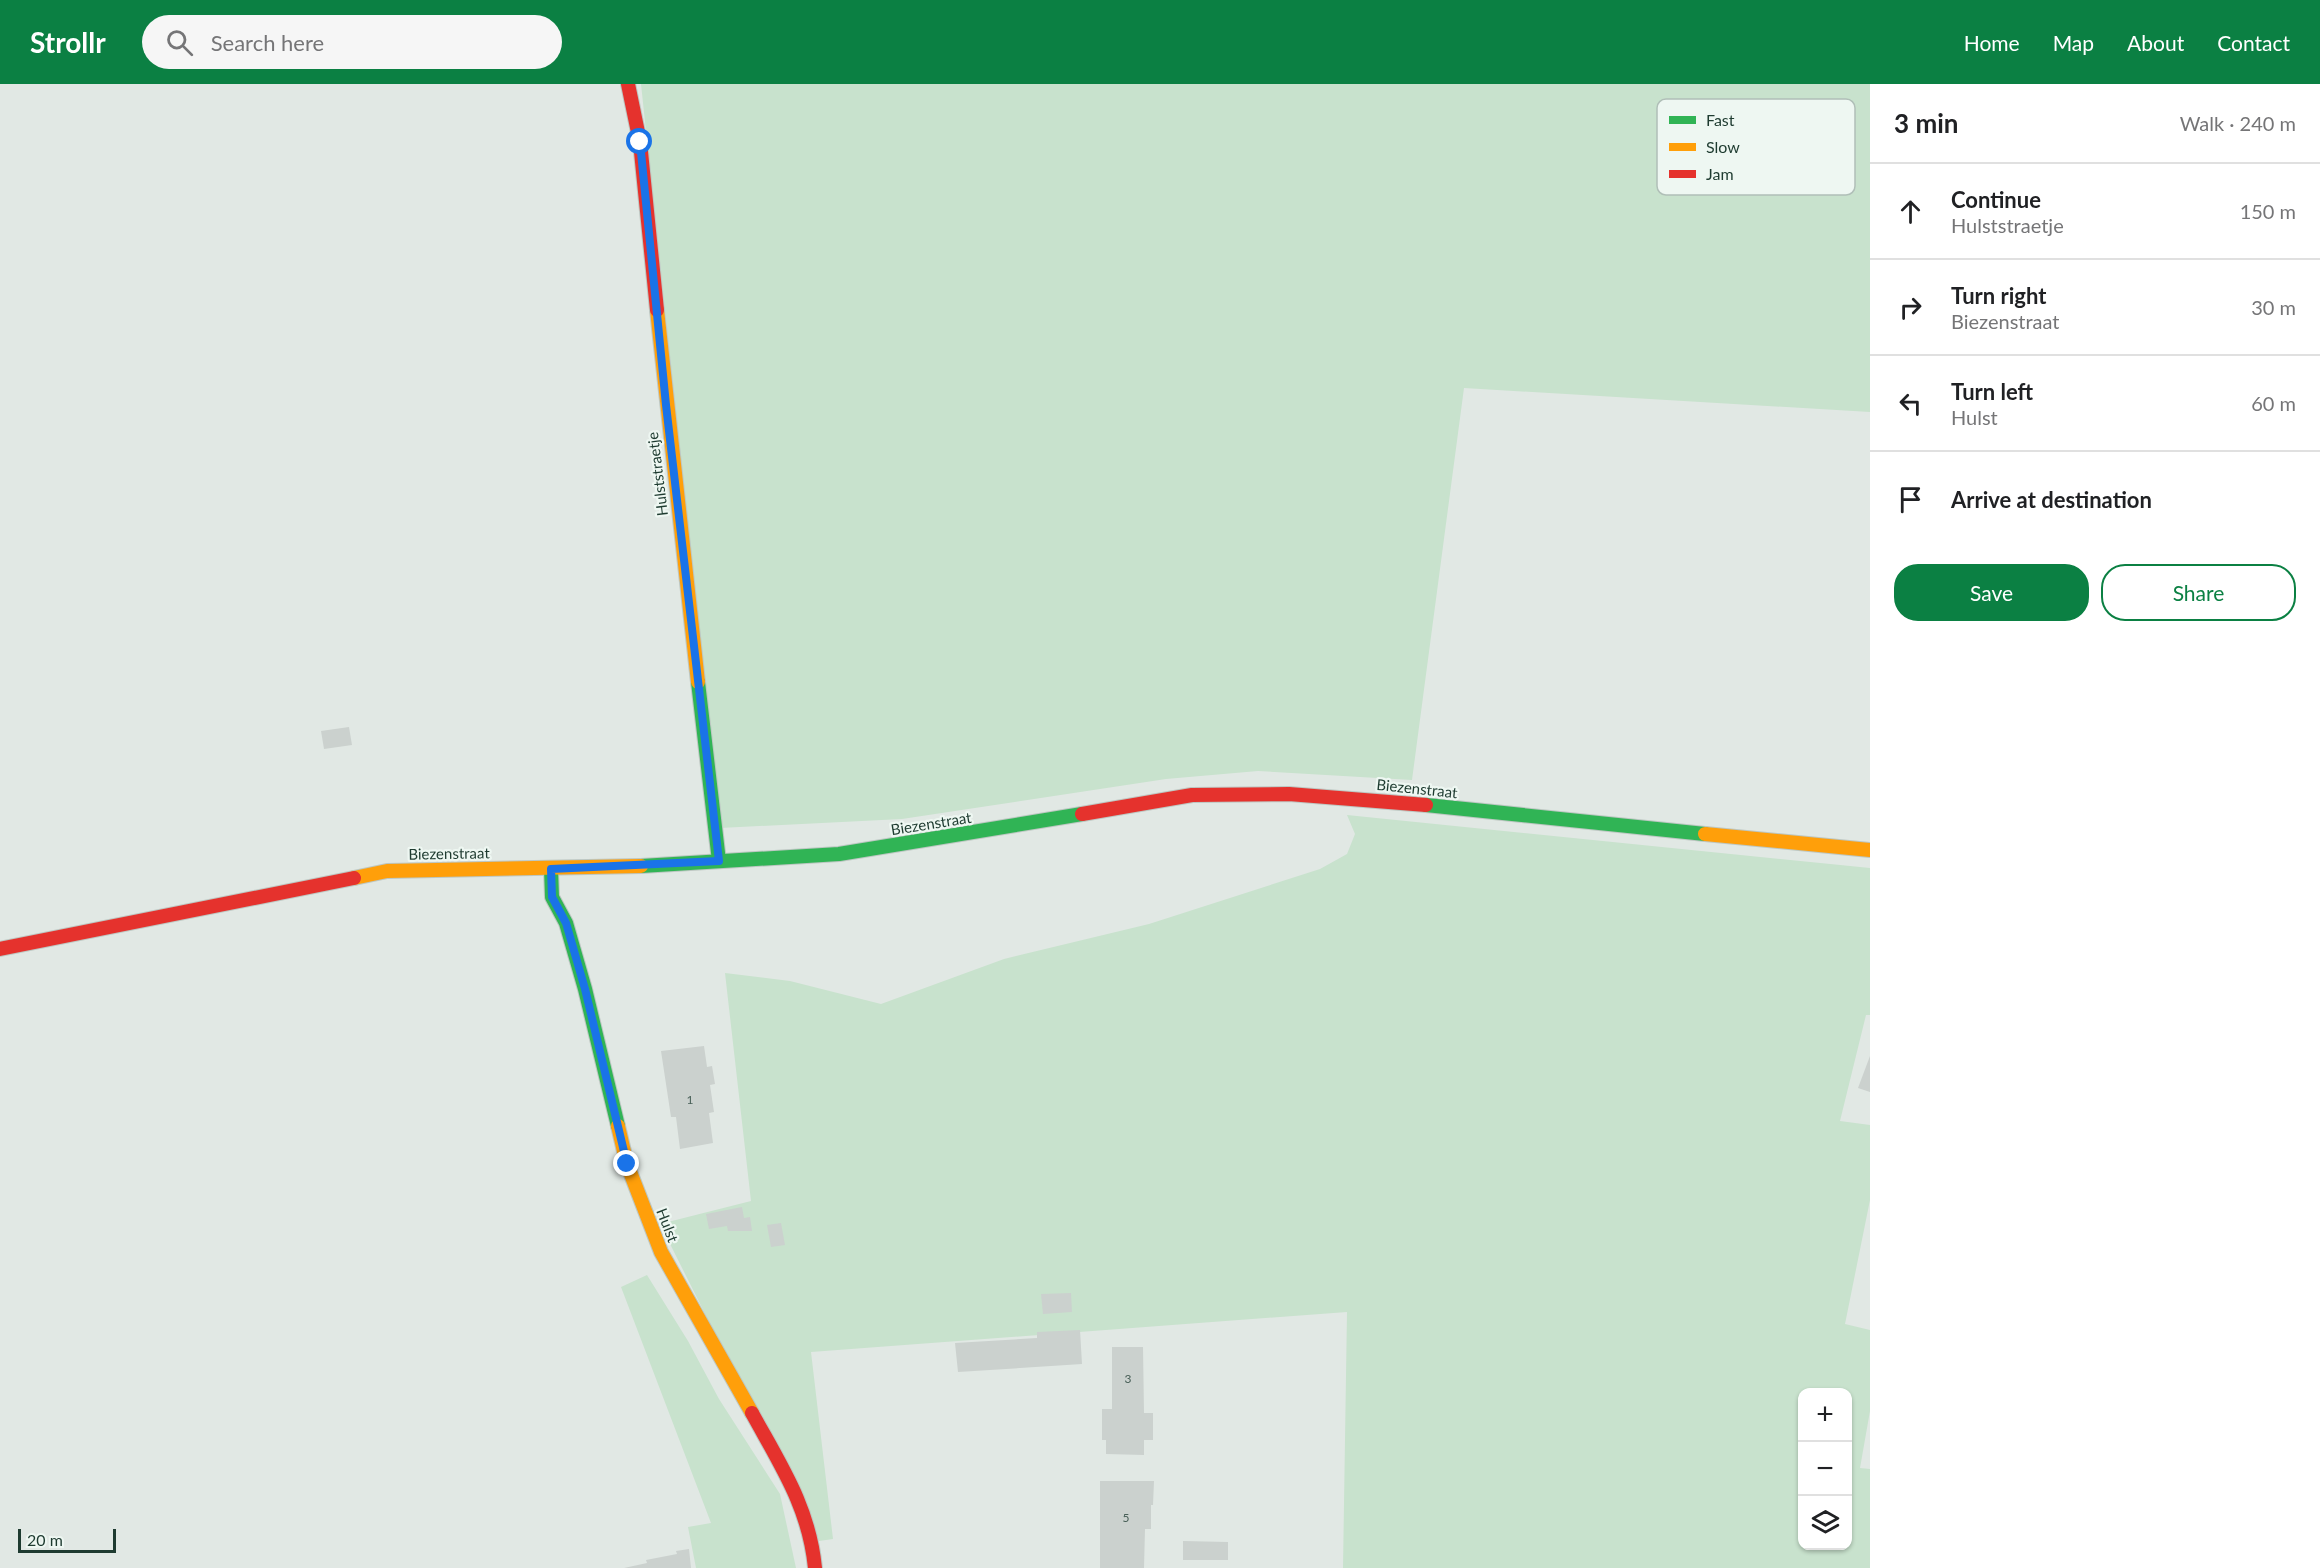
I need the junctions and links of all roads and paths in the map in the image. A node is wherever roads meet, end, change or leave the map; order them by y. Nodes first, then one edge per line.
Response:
1 (628, 84) edge
2 (1870, 850) edge
3 (719, 861) junction
4 (551, 869) junction
5 (0, 949) edge
6 (815, 1568) edge

1 - 3 street, Hulststraetje
2 - 3 street, Biezenstraat
3 - 4 street, Biezenstraat
4 - 5 street, Biezenstraat
4 - 6 street, Hulst

